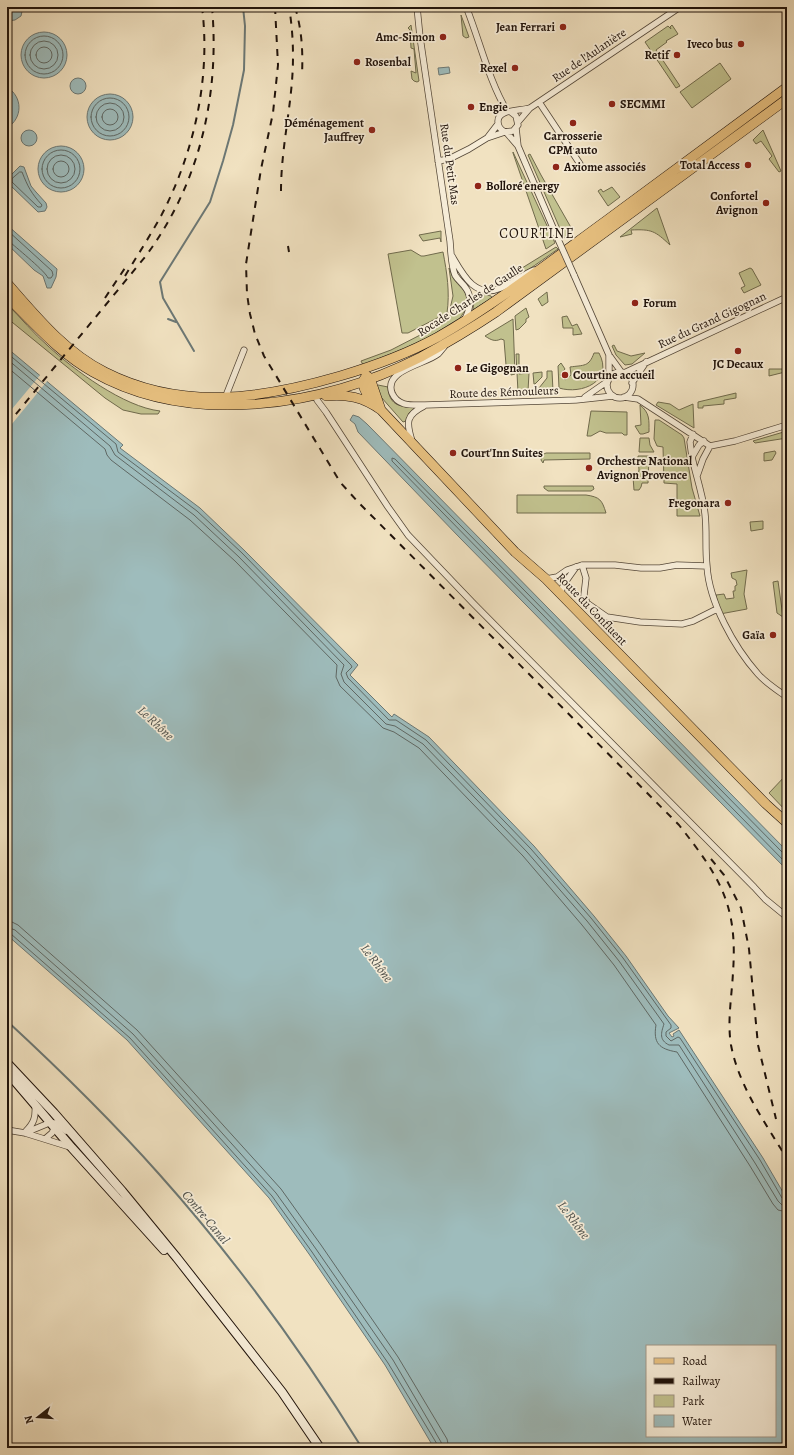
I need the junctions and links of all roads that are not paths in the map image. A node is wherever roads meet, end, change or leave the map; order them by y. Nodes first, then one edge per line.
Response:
1 (417, 7) edge
2 (680, 7) edge
3 (466, 8) edge
4 (787, 87) edge
5 (787, 100) edge
6 (539, 102) junction
7 (530, 108) junction
8 (509, 112) junction
9 (518, 122) junction
10 (498, 124) junction
11 (516, 128) junction
12 (506, 132) junction
13 (487, 138) junction
14 (518, 146) junction
15 (438, 161) junction
16 (580, 164) dead end
17 (452, 256) junction
18 (544, 265) junction
19 (7, 284) edge
20 (7, 296) edge
21 (787, 297) edge
22 (465, 320) junction
23 (448, 342) junction
24 (421, 346) junction
25 (244, 350) dead end
26 (609, 355) junction
27 (646, 362) junction
28 (353, 372) junction
29 (623, 373) junction
30 (367, 378) junction
31 (608, 380) junction
32 (632, 385) junction
33 (613, 396) junction
34 (624, 397) junction
35 (227, 398) junction
36 (313, 398) junction
37 (583, 399) junction
38 (638, 399) junction
39 (371, 403) junction
40 (425, 405) junction
41 (381, 410) junction
42 (787, 425) edge
43 (693, 434) junction
44 (704, 441) junction
45 (413, 443) junction
46 (710, 446) junction
47 (692, 457) junction
48 (697, 476) junction
49 (579, 566) junction
50 (707, 566) junction
51 (546, 579) junction
52 (560, 594) junction
53 (717, 609) junction
54 (787, 697) edge
55 (787, 823) edge
56 (787, 917) edge
57 (7, 1063) edge
58 (7, 1072) edge
59 (35, 1105) junction
60 (54, 1113) junction
61 (54, 1125) junction
62 (7, 1130) edge
63 (25, 1133) junction
64 (45, 1139) junction
65 (72, 1148) junction
66 (100, 1166) junction
67 (216, 1307) junction
68 (320, 1448) edge

1 - 15 street, Rue du Petit Mas
2 - 6 street, Rue de l'Aulanière
3 - 8 street
4 - 18 main road, Rocade Charles de Gaulle
5 - 23 main road, Rocade Charles de Gaulle
6 - 7 street, Rue de l'Aulanière
6 - 16 street
7 - 8 street, Rue de l'Aulanière
7 - 9 street, Rue de l'Aulanière
8 - 9 street
8 - 10 street
9 - 11 street
10 - 12 street
10 - 13 street
11 - 12 street
11 - 14 street
12 - 13 street
12 - 14 street
13 - 15 street
14 - 26 street, bridge
15 - 17 street, Rue du Petit Mas
17 - 18 street
17 - 22 street, Rue du Petit Mas
18 - 22 main road, Rocade Charles de Gaulle
19 - 35 main road, Rocade Charles de Gaulle
20 - 36 main road, Rocade Charles de Gaulle
21 - 27 street, Rue du Grand Gigognan
22 - 24 main road, Rocade Charles de Gaulle
23 - 30 main road, Rocade Charles de Gaulle
23 - 40 street, Route des Rémouleurs
24 - 28 main road, Rocade Charles de Gaulle
24 - 30 main road
25 - 35 street
26 - 29 street
26 - 31 street
27 - 29 street, Rue du Grand Gigognan
27 - 32 street
28 - 30 main road
28 - 35 main road, Rocade Charles de Gaulle
29 - 31 street
29 - 32 street
30 - 36 main road, Rocade Charles de Gaulle
30 - 39 main road
30 - 41 main road
31 - 33 street
31 - 37 street
32 - 34 street
32 - 38 street
33 - 34 street
33 - 37 street, Route des Rémouleurs
34 - 38 street
36 - 39 main road
36 - 56 street
37 - 40 street, Route des Rémouleurs
38 - 43 street
39 - 41 main road
40 - 45 street
41 - 45 main road, Route du Confluent
42 - 46 street
43 - 44 street
43 - 47 street
44 - 46 street
44 - 47 street
45 - 51 main road, Route du Confluent
46 - 48 street
47 - 48 street
48 - 50 street
49 - 50 street
49 - 51 street
49 - 52 street
49 - 53 street
50 - 53 street
51 - 52 main road, Route du Confluent
52 - 55 main road, Route du Confluent
53 - 54 street
57 - 60 main road
58 - 59 main road
59 - 61 main road
59 - 63 street
60 - 61 street
60 - 66 main road
61 - 63 street
61 - 64 street
61 - 65 main road
61 - 66 street
62 - 63 street
63 - 64 street
64 - 65 street
65 - 67 main road
66 - 67 main road
67 - 68 main road

